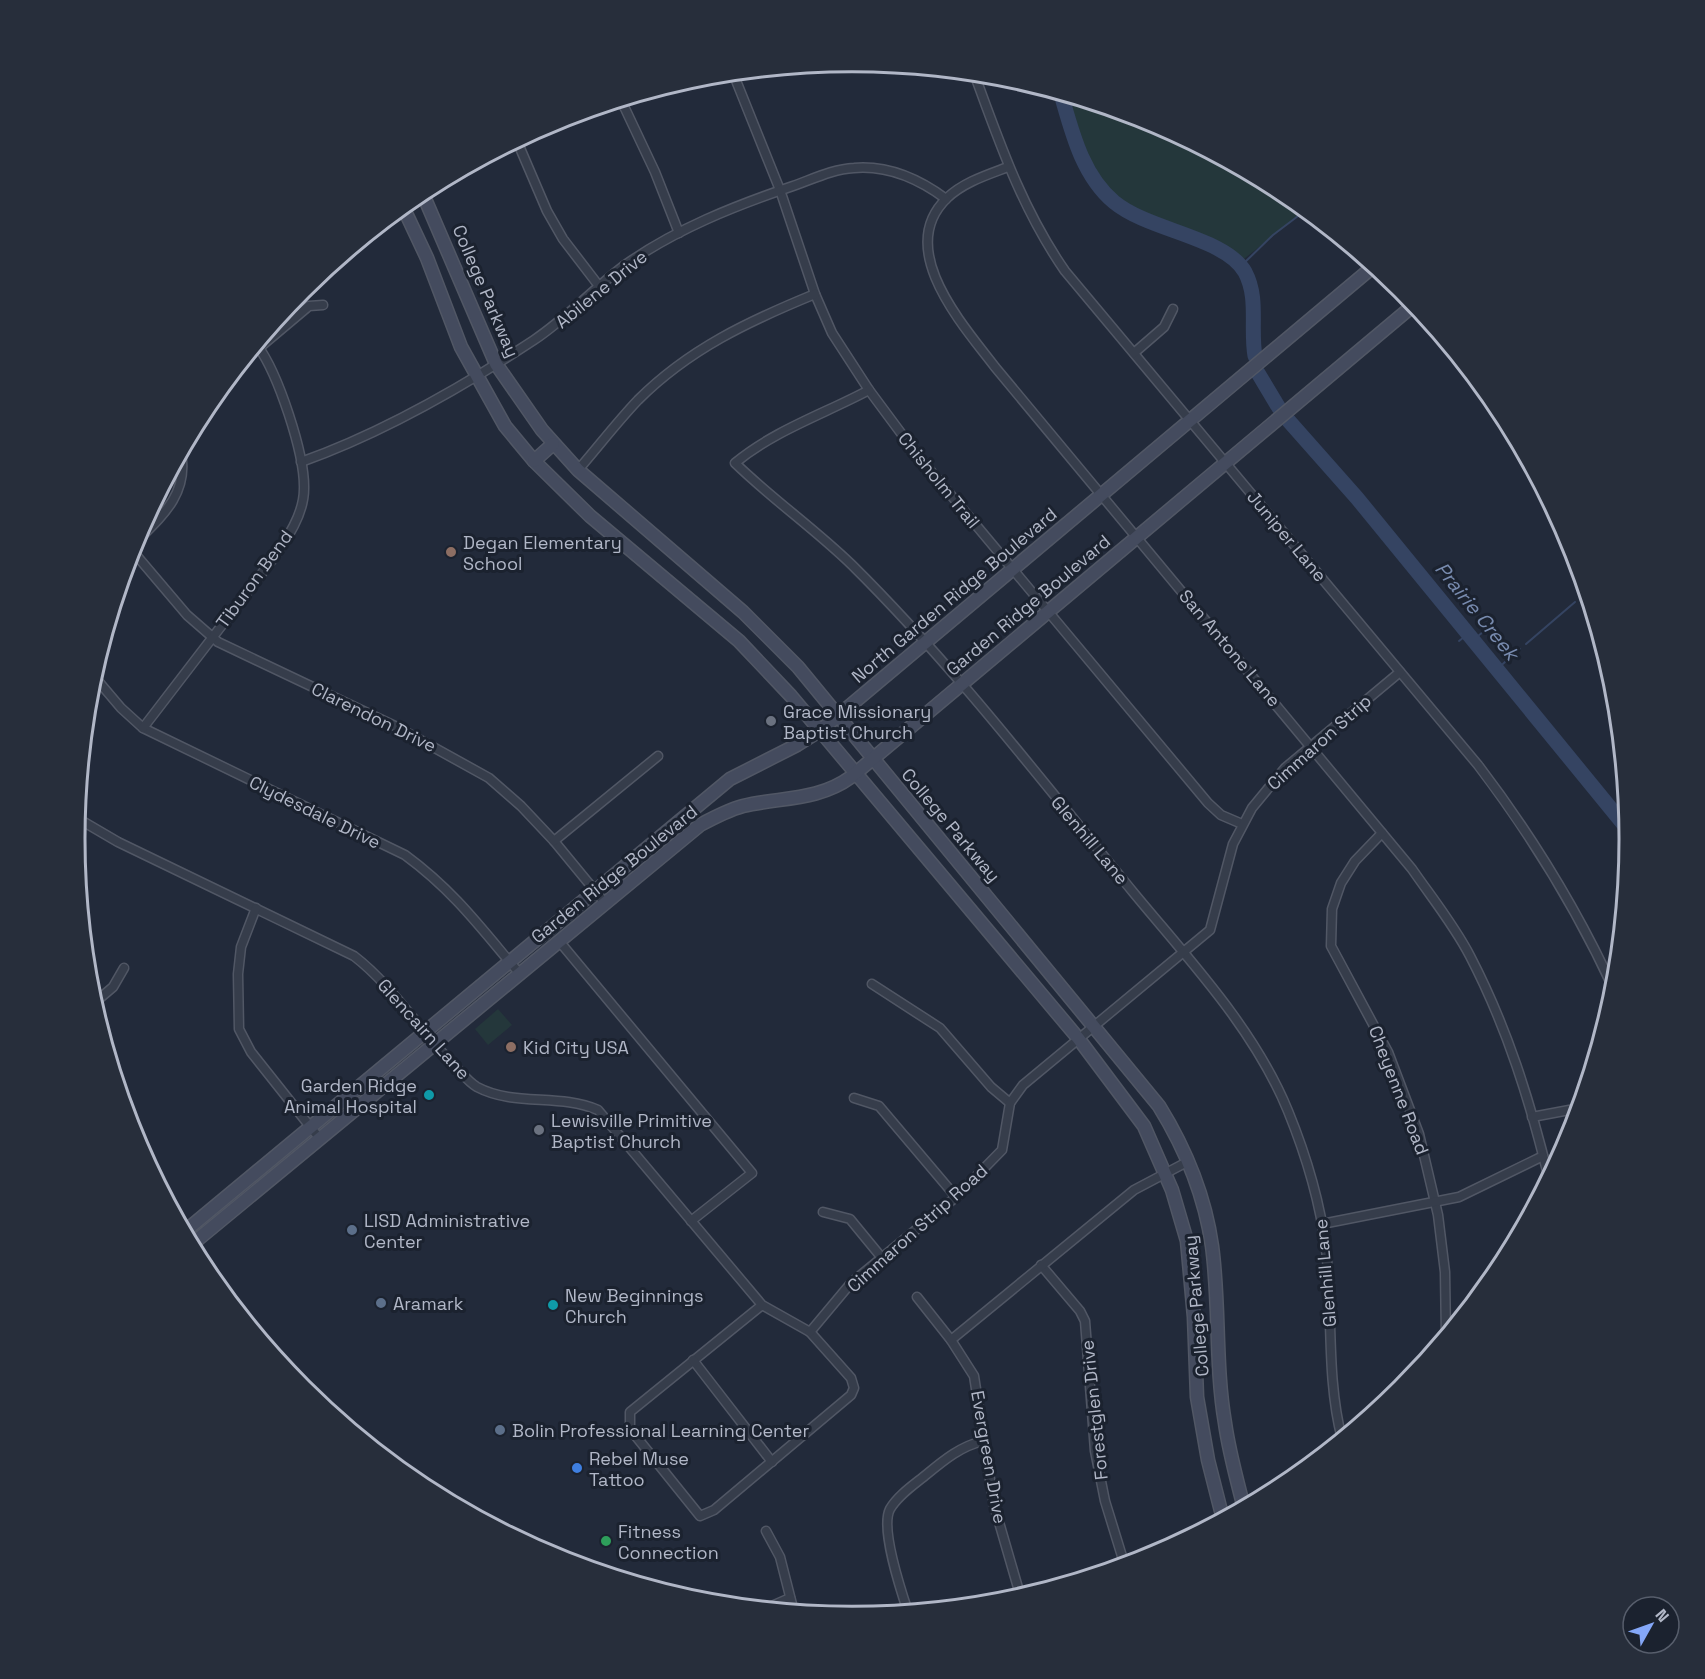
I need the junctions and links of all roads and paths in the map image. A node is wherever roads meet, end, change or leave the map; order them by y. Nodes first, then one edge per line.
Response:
1 (736, 82) edge
2 (977, 83) edge
3 (624, 107) edge
4 (520, 148) edge
5 (1008, 167) junction
6 (780, 190) junction
7 (946, 199) junction
8 (426, 201) edge
9 (407, 215) edge
10 (679, 233) junction
11 (1368, 271) edge
12 (599, 286) junction
13 (814, 294) junction
14 (323, 305) dead end
15 (1173, 309) dead end
16 (1408, 310) edge
17 (276, 332) edge
18 (260, 351) edge
19 (1134, 352) junction
20 (496, 364) junction
21 (476, 374) junction
22 (868, 390) junction
23 (1190, 420) junction
24 (554, 444) junction
25 (534, 461) junction
26 (301, 462) junction
27 (1226, 462) junction
28 (181, 468) edge
29 (578, 470) junction
30 (1102, 494) junction
31 (153, 525) edge
32 (1137, 537) junction
33 (139, 558) edge
34 (1013, 569) junction
35 (1047, 612) junction
36 (212, 638) junction
37 (924, 643) junction
38 (1400, 672) junction
39 (961, 684) junction
40 (101, 685) edge
41 (838, 716) junction
42 (143, 728) junction
43 (821, 730) junction
44 (1311, 746) junction
45 (658, 756) dead end
46 (872, 759) junction
47 (856, 772) junction
48 (86, 823) edge
49 (1242, 824) junction
50 (1382, 833) junction
51 (554, 841) junction
52 (596, 890) junction
53 (605, 903) junction
54 (256, 908) junction
55 (558, 941) junction
56 (1183, 952) junction
57 (509, 961) junction
58 (124, 968) dead end
59 (519, 973) junction
60 (1607, 976) edge
61 (872, 984) dead end
62 (102, 997) edge
63 (1094, 1024) junction
64 (423, 1032) junction
65 (1078, 1038) junction
66 (433, 1044) junction
67 (854, 1098) dead end
68 (1010, 1103) junction
69 (1570, 1110) edge
70 (1532, 1117) junction
71 (310, 1126) junction
72 (320, 1139) junction
73 (1543, 1156) junction
74 (1187, 1162) junction
75 (1546, 1168) edge
76 (1165, 1173) junction
77 (236, 1188) junction
78 (956, 1197) junction
79 (246, 1200) junction
80 (1435, 1203) junction
81 (823, 1212) dead end
82 (691, 1221) junction
83 (1322, 1224) junction
84 (190, 1227) edge
85 (198, 1239) edge
86 (882, 1258) junction
87 (1041, 1265) junction
88 (917, 1297) dead end
89 (762, 1305) junction
90 (1446, 1326) edge
91 (810, 1332) junction
92 (951, 1340) junction
93 (693, 1360) junction
94 (1341, 1432) edge
95 (982, 1442) junction
96 (772, 1462) junction
97 (1242, 1500) edge
98 (1221, 1512) edge
99 (766, 1531) dead end
100 (1122, 1558) edge
101 (1018, 1588) edge
102 (790, 1598) junction
103 (779, 1603) edge
104 (792, 1604) edge
105 (906, 1605) edge

1 - 6 street, Chisholm Trail
2 - 5 street, Juniper Lane
3 - 10 street
4 - 12 street
5 - 7 street, San Antone Lane
5 - 19 street, Juniper Lane
6 - 7 street, Abilene Drive
6 - 10 street, Abilene Drive
6 - 13 street, Chisholm Trail
7 - 30 street, San Antone Lane
8 - 20 main road, College Parkway
9 - 21 main road, College Parkway
10 - 12 street, Abilene Drive
11 - 23 main road, North Garden Ridge Boulevard
12 - 20 street, Abilene Drive
13 - 22 street, Chisholm Trail
13 - 29 street
14 - 17 street
15 - 19 street
16 - 27 main road, Garden Ridge Boulevard
18 - 26 street, Tiburon Bend
19 - 23 street, Juniper Lane
20 - 21 street, Abilene Drive
20 - 24 main road, College Parkway
21 - 25 main road, College Parkway
21 - 26 street, Abilene Drive
22 - 34 street, Chisholm Trail
22 - 37 street, Glenhill Lane
23 - 27 street, Juniper Lane
23 - 30 main road, North Garden Ridge Boulevard
24 - 25 main road
24 - 29 main road, College Parkway
25 - 43 main road, College Parkway
26 - 36 street, Tiburon Bend
27 - 32 main road, Garden Ridge Boulevard
27 - 38 street, Juniper Lane
28 - 31 street
29 - 41 main road, College Parkway
30 - 32 street, San Antone Lane
30 - 34 main road, North Garden Ridge Boulevard
32 - 35 main road, Garden Ridge Boulevard
32 - 44 street, San Antone Lane
33 - 36 street, Clarendon Drive
34 - 35 street, Chisholm Trail
34 - 37 main road, North Garden Ridge Boulevard
35 - 39 main road, Garden Ridge Boulevard
35 - 49 street, Chisholm Trail
36 - 42 street, Tiburon Bend
36 - 51 street, Clarendon Drive
37 - 39 street, Glenhill Lane
37 - 41 main road, North Garden Ridge Boulevard
38 - 44 street, Cimmaron Strip
38 - 60 street, Juniper Lane
39 - 46 main road, Garden Ridge Boulevard
39 - 56 street, Glenhill Lane
40 - 42 street, Clydesdale Drive
41 - 43 main road, North Garden Ridge Boulevard
41 - 46 main road, College Parkway
42 - 57 street, Clydesdale Drive
43 - 47 main road, College Parkway
43 - 52 main road, North Garden Ridge Boulevard
44 - 49 street, Cimmaron Strip
44 - 50 street, San Antone Lane
45 - 51 street
46 - 47 main road, Garden Ridge Boulevard
46 - 63 main road, College Parkway
47 - 53 main road, Garden Ridge Boulevard
47 - 65 main road, College Parkway
48 - 54 street, Glencairn Lane
49 - 56 street, Cimmaron Strip
50 - 70 street, San Antone Lane
50 - 80 street, Cheyenne Road
51 - 52 street, Clarendon Drive
52 - 53 street, Clarendon Drive
52 - 57 main road, North Garden Ridge Boulevard
53 - 55 main road, Garden Ridge Boulevard
54 - 64 street, Glencairn Lane
54 - 71 street
55 - 59 main road, Garden Ridge Boulevard
55 - 82 street
56 - 63 street, Cimmaron Strip
56 - 83 street, Glenhill Lane
57 - 59 street, Clydesdale Drive
57 - 64 main road, North Garden Ridge Boulevard
58 - 62 street
59 - 66 main road, Garden Ridge Boulevard
61 - 68 street
63 - 65 street, Cimmaron Strip
63 - 74 main road, College Parkway
64 - 66 street, Glencairn Lane
64 - 71 main road, North Garden Ridge Boulevard
65 - 68 street, Cimmaron Strip Road
65 - 76 main road, College Parkway
66 - 72 main road, Garden Ridge Boulevard
66 - 82 street, Glencairn Lane
67 - 78 street
68 - 78 street, Cimmaron Strip Road
69 - 70 street
70 - 73 street, San Antone Lane
71 - 72 street
71 - 77 main road, North Garden Ridge Boulevard
72 - 79 main road, Garden Ridge Boulevard
73 - 75 street, San Antone Lane
73 - 80 street
74 - 76 street
74 - 97 main road, College Parkway
76 - 87 street
76 - 98 main road, College Parkway
77 - 79 main road
77 - 84 main road, North Garden Ridge Boulevard
78 - 86 street, Cimmaron Strip Road
79 - 85 main road, Garden Ridge Boulevard
80 - 83 street
80 - 90 street, Cheyenne Road
81 - 86 street
82 - 89 street, Glencairn Lane
83 - 94 street, Glenhill Lane
86 - 91 street, Cimmaron Strip Road
87 - 92 street
87 - 100 street, Forestglen Drive
88 - 92 street, Evergreen Drive
89 - 91 street, Glencairn Lane
89 - 93 street
91 - 96 street, Glencairn Lane
92 - 95 street, Evergreen Drive
93 - 96 street
93 - 96 street
95 - 101 street, Evergreen Drive
95 - 105 street
99 - 102 street
102 - 103 street
102 - 104 street

